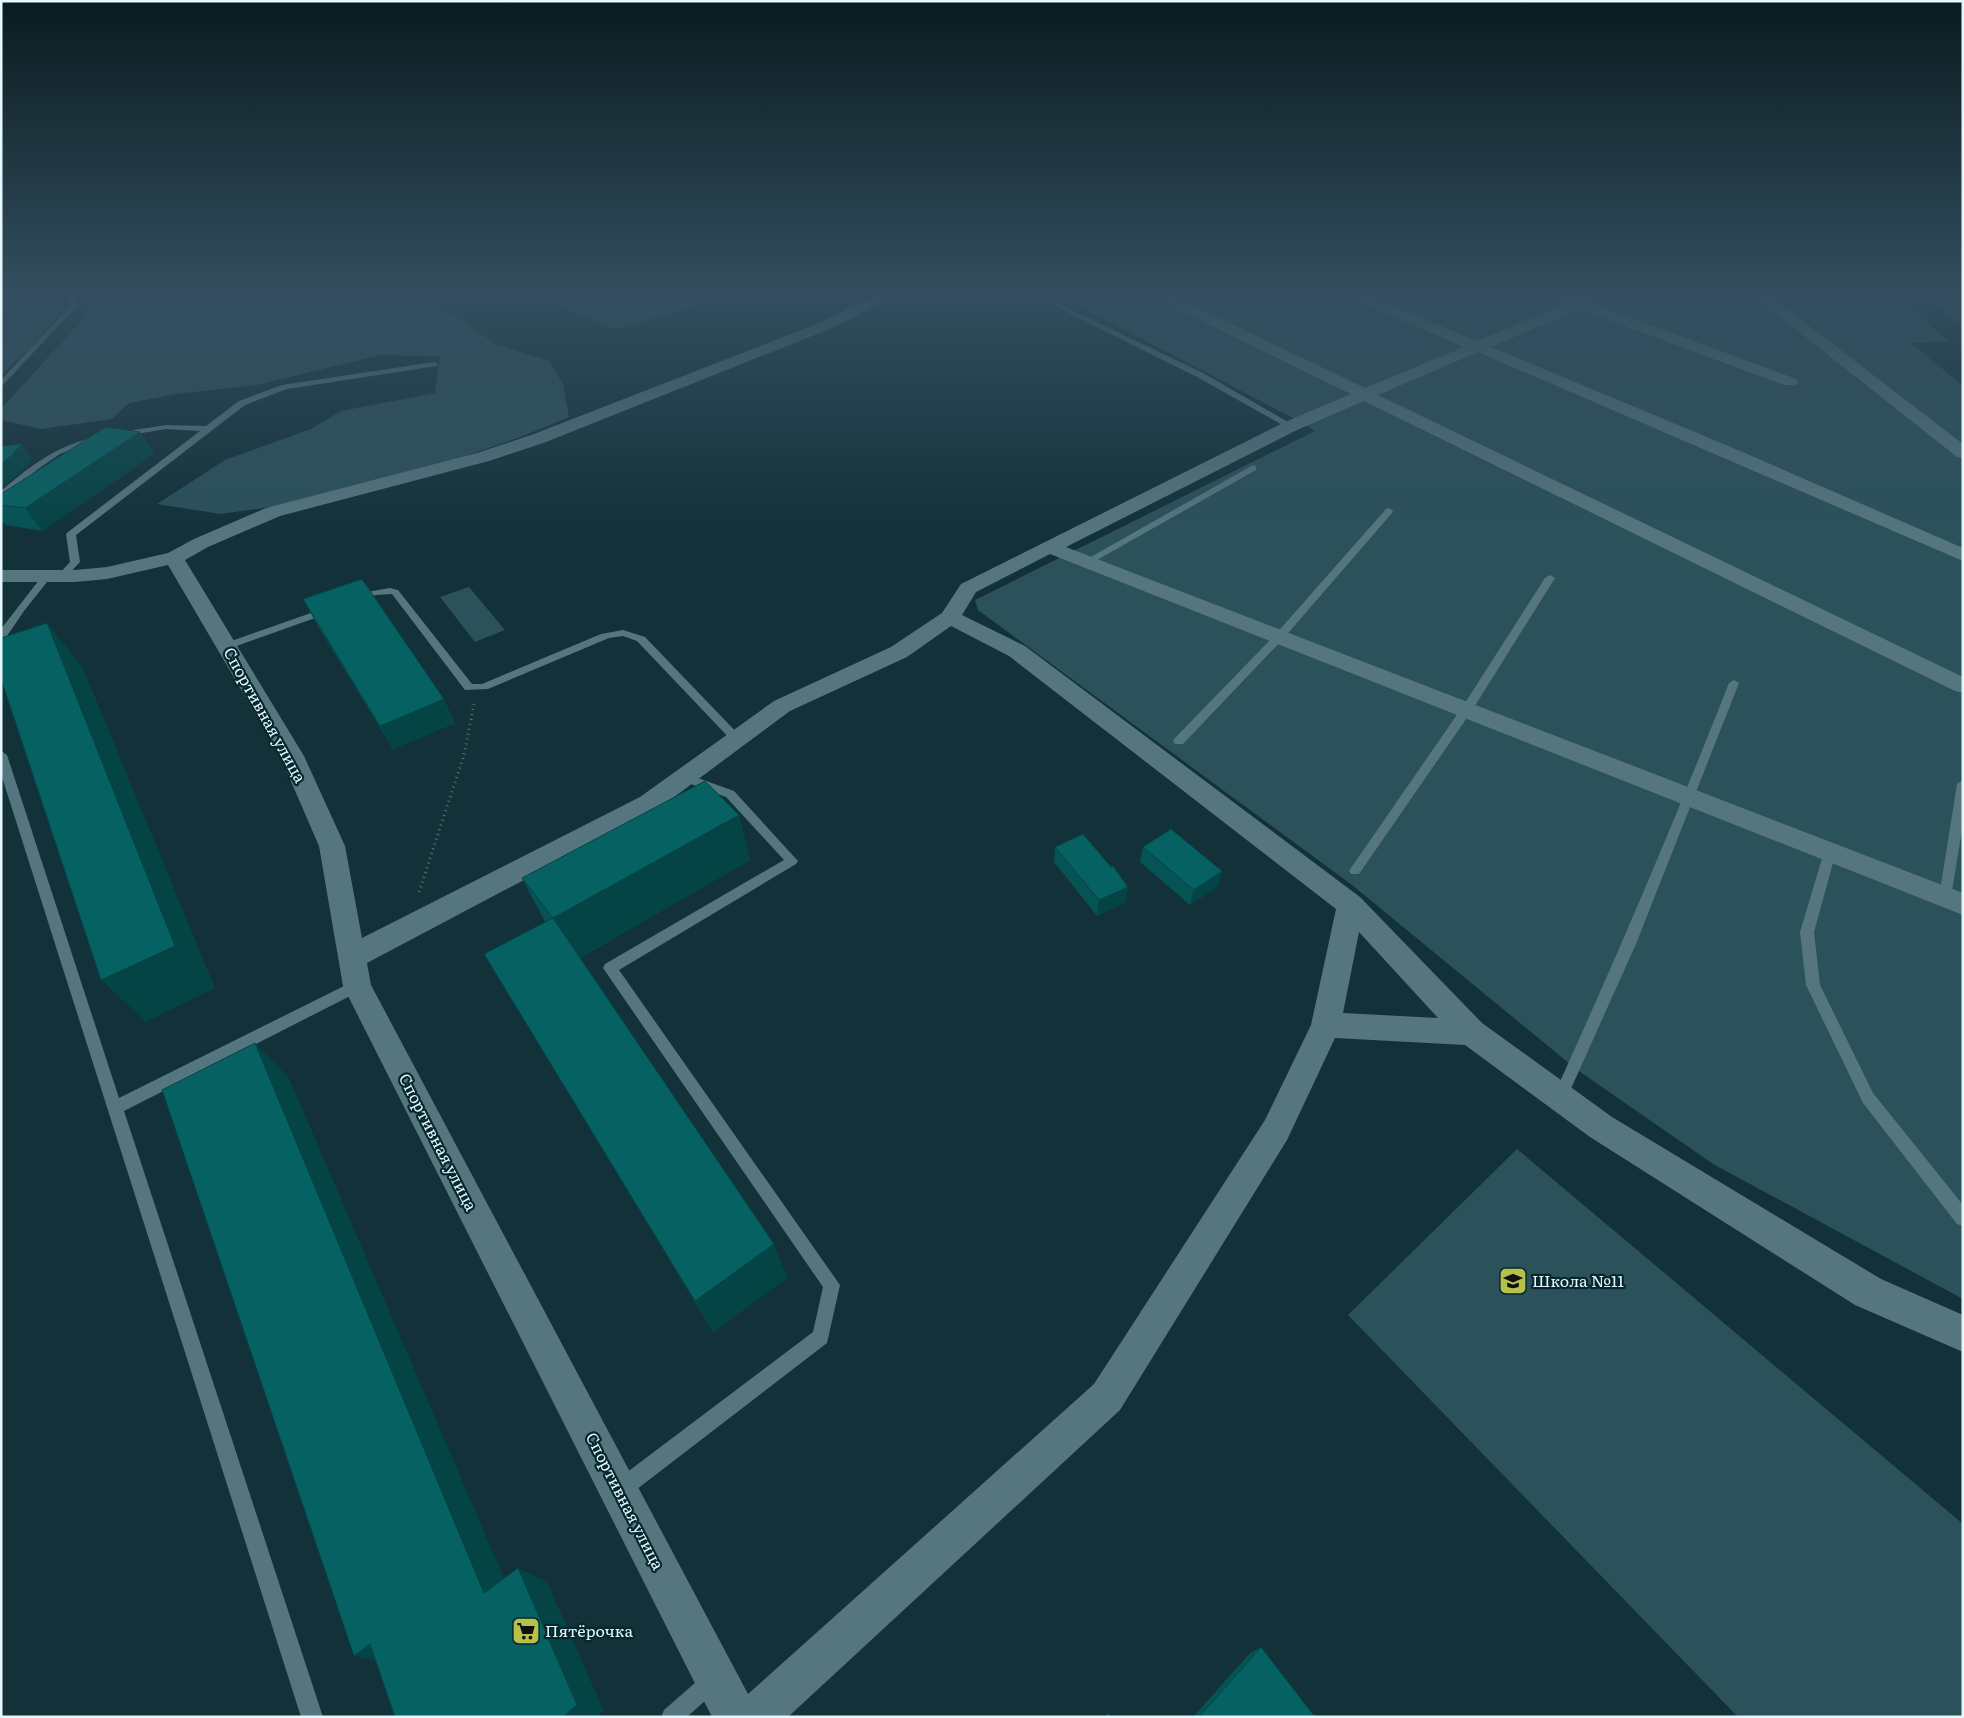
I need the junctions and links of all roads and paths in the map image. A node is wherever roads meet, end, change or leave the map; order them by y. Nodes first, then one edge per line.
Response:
1 (13, 372) edge
2 (381, 372) edge
3 (707, 372) edge
4 (1194, 372) edge
5 (1316, 372) edge
6 (1419, 372) edge
7 (1537, 372) edge
8 (1763, 372) edge
9 (1859, 372) edge
10 (1790, 382) dead end
11 (1, 385) edge
12 (1364, 396) junction
13 (1291, 426) junction
14 (209, 429) junction
15 (119, 435) edge
16 (110, 437) edge
17 (1963, 453) edge
18 (1253, 468) dead end
19 (1, 496) edge
20 (1388, 512) dead end
21 (1049, 547) junction
22 (1963, 555) edge
23 (174, 558) junction
24 (1088, 562) junction
25 (1, 576) edge
26 (54, 576) junction
27 (1550, 578) dead end
28 (950, 617) junction
29 (1279, 636) junction
30 (1, 637) edge
31 (227, 646) junction
32 (1734, 683) dead end
33 (1963, 686) edge
34 (477, 689) junction
35 (1467, 709) junction
36 (737, 739) junction
37 (1179, 741) dead end
38 (1, 755) edge
39 (684, 777) junction
40 (1963, 784) edge
41 (1690, 797) junction
42 (1830, 852) junction
43 (1352, 888) junction
44 (1954, 901) edge
45 (407, 929) junction
46 (354, 972) junction
47 (1326, 1024) junction
48 (1471, 1032) junction
49 (1560, 1097) junction
50 (115, 1108) junction
51 (1963, 1218) edge
52 (1963, 1334) edge
53 (619, 1490) junction
54 (716, 1678) junction
55 (312, 1717) edge
56 (671, 1717) edge
57 (736, 1717) edge
58 (755, 1717) edge

1 - 11 lane
2 - 14 lane
3 - 23 street
4 - 13 lane
5 - 12 street
6 - 12 street
7 - 22 street
8 - 10 street
9 - 17 street
12 - 13 street
12 - 33 street
13 - 21 street
14 - 15 lane
14 - 26 lane
16 - 19 lane
18 - 24 lane
20 - 29 lane
21 - 24 street
21 - 28 street
23 - 26 street
23 - 31 street, Спортивная улица
24 - 29 street
25 - 26 street
26 - 30 lane
27 - 35 lane
28 - 36 street
28 - 43 street
29 - 35 street
29 - 37 lane
31 - 34 lane
31 - 46 street, Спортивная улица
32 - 41 lane
34 - 36 lane
34 - 45 path
35 - 41 street
35 - 43 lane
36 - 39 street
38 - 50 lane
39 - 45 street
39 - 53 lane
40 - 44 lane
41 - 42 street
41 - 49 lane
42 - 44 street
42 - 51 lane
43 - 47 street
43 - 48 street
45 - 46 street
46 - 50 lane
46 - 53 street, Спортивная улица
47 - 48 street
47 - 58 street
48 - 49 street
49 - 52 street
50 - 55 lane
53 - 54 street, Спортивная улица
54 - 56 lane
54 - 57 street, Спортивная улица

